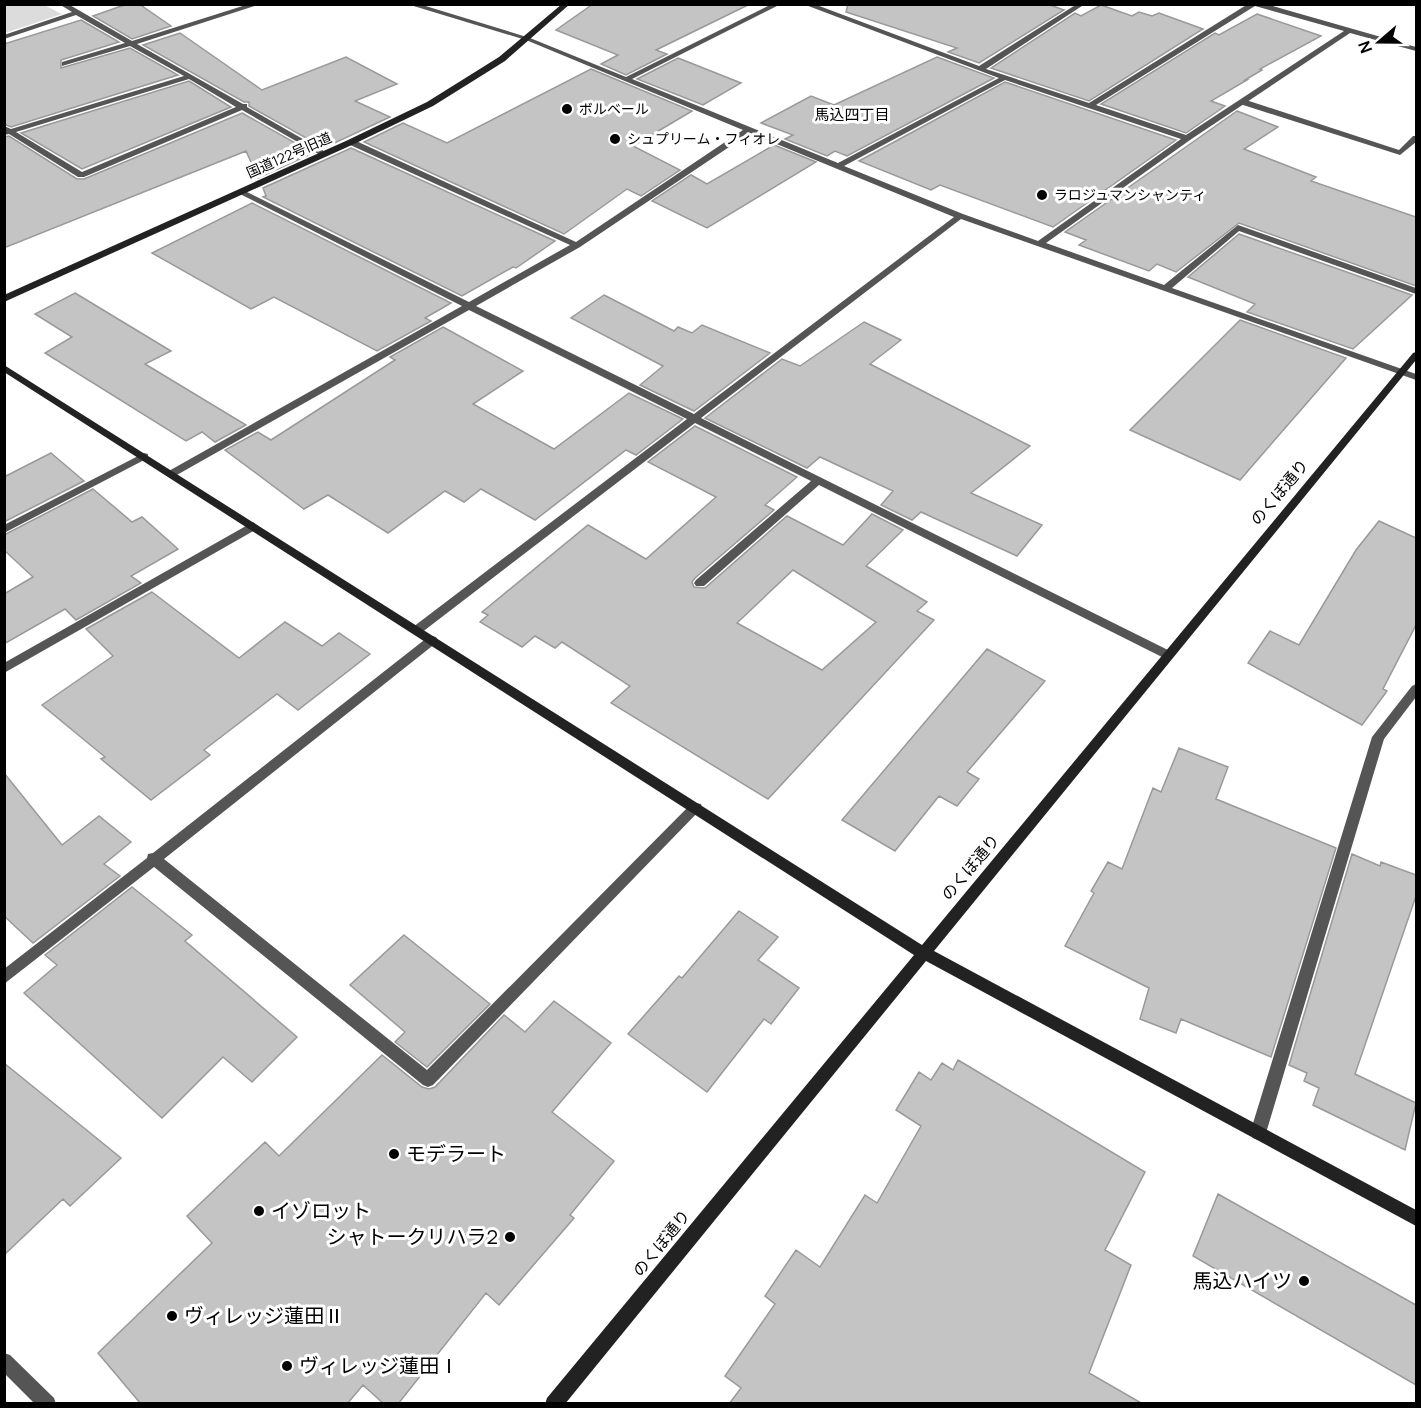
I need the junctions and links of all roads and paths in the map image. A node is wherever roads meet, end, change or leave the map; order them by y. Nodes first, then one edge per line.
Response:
1 (62, 4) edge
2 (258, 4) edge
3 (410, 4) edge
4 (567, 4) edge
5 (778, 4) edge
6 (806, 4) edge
7 (1082, 4) edge
8 (1255, 4) edge
9 (76, 13) junction
10 (1348, 31) junction
11 (4, 37) edge
12 (528, 39) junction
13 (129, 42) junction
14 (1416, 49) edge
15 (65, 64) dead end
16 (980, 69) junction
17 (189, 77) junction
18 (1005, 77) junction
19 (627, 79) junction
20 (1243, 102) junction
21 (1090, 105) junction
22 (244, 106) junction
23 (750, 129) junction
24 (6, 131) edge
25 (1187, 138) junction
26 (1416, 138) edge
27 (351, 142) junction
28 (325, 154) junction
29 (840, 165) junction
30 (240, 192) junction
31 (960, 216) junction
32 (577, 245) junction
33 (1038, 245) junction
34 (1166, 289) junction
35 (1416, 291) edge
36 (4, 299) edge
37 (469, 306) junction
38 (1416, 354) edge
39 (4, 368) edge
40 (1402, 372) junction
41 (1416, 377) edge
42 (693, 417) junction
43 (144, 456) junction
44 (171, 474) junction
45 (817, 481) junction
46 (253, 526) junction
47 (4, 530) edge
48 (700, 582) dead end
49 (417, 630) junction
50 (432, 639) junction
51 (1167, 655) junction
52 (4, 669) edge
53 (1416, 689) edge
54 (696, 808) junction
55 (153, 858) junction
56 (922, 952) junction
57 (4, 978) edge
58 (1258, 1133) junction
59 (1416, 1218) edge
60 (4, 1361) edge
61 (48, 1404) edge
62 (553, 1404) edge

1 - 9 street
2 - 13 street
3 - 12 street
4 - 12 street, 国道122号旧道
5 - 19 street
6 - 16 street
7 - 16 street
8 - 10 street
8 - 21 street
9 - 11 street
9 - 13 street
10 - 14 street
10 - 20 street
12 - 19 street
12 - 27 street, 国道122号旧道
13 - 15 street
13 - 17 street
16 - 18 street
17 - 22 street
17 - 24 street
18 - 21 street
18 - 29 street
19 - 23 street
20 - 25 street
20 - 26 street
21 - 25 street
22 - 24 street
22 - 28 street
23 - 29 street
23 - 32 street
25 - 33 street
27 - 28 street, 国道122号旧道
27 - 32 street
28 - 30 street, 国道122号旧道
29 - 31 street
30 - 36 street, 国道122号旧道
30 - 37 street
31 - 33 street
31 - 42 street
32 - 37 street
33 - 34 street
34 - 35 street
34 - 40 street
37 - 42 street
37 - 44 street
38 - 40 street, のくぼ通り
39 - 43 street
40 - 41 street
40 - 51 street, のくぼ通り
42 - 45 street
42 - 49 street
43 - 44 street
43 - 47 street
44 - 46 street
45 - 48 street
45 - 51 street
46 - 49 street
46 - 52 street
49 - 50 street
50 - 54 street
50 - 55 street
51 - 56 street, のくぼ通り
53 - 58 street
54 - 55 street
54 - 56 street
55 - 57 street
56 - 58 street
56 - 62 street, のくぼ通り
58 - 59 street
60 - 61 street

